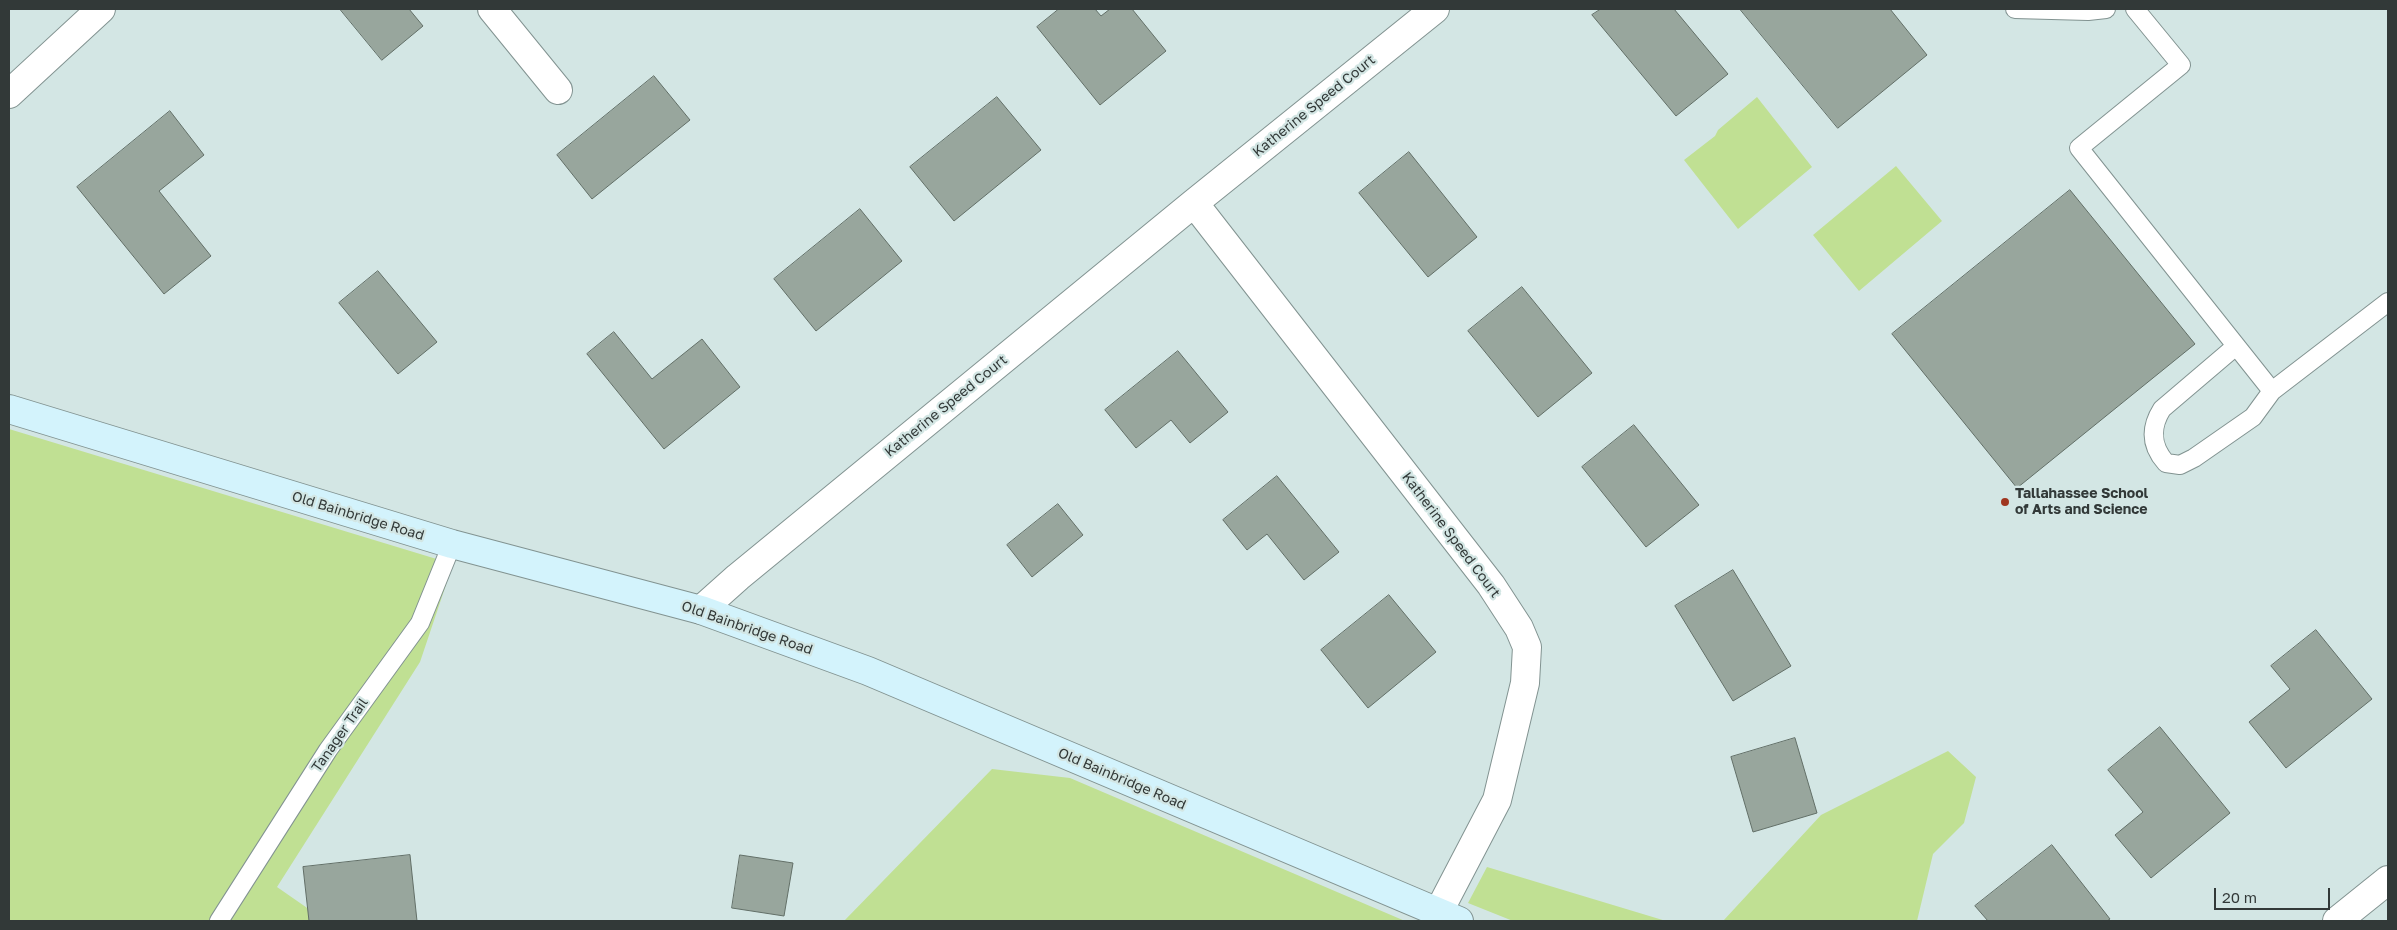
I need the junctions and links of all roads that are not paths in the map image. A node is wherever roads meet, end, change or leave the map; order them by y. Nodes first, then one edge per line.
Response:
1 (101, 9) edge
2 (492, 9) edge
3 (1435, 9) edge
4 (2015, 9) edge
5 (2106, 9) edge
6 (2136, 9) edge
7 (558, 90) dead end
8 (9, 94) edge
9 (1194, 203) junction
10 (2388, 302) edge
11 (2236, 346) junction
12 (2272, 391) junction
13 (9, 409) edge
14 (452, 544) junction
15 (701, 610) junction
16 (2388, 880) edge
17 (1448, 917) edge
18 (219, 921) edge
19 (2337, 921) edge

1 - 8 street
2 - 7 street
3 - 9 street, Katherine Speed Court
4 - 5 lane
6 - 11 lane
9 - 15 street, Katherine Speed Court
9 - 17 street, Katherine Speed Court
10 - 12 lane
11 - 12 lane
11 - 12 lane
13 - 14 main road, Old Bainbridge Road
14 - 15 main road, Old Bainbridge Road
14 - 18 lane, Tanager Trail
15 - 17 main road, Old Bainbridge Road
16 - 19 street

